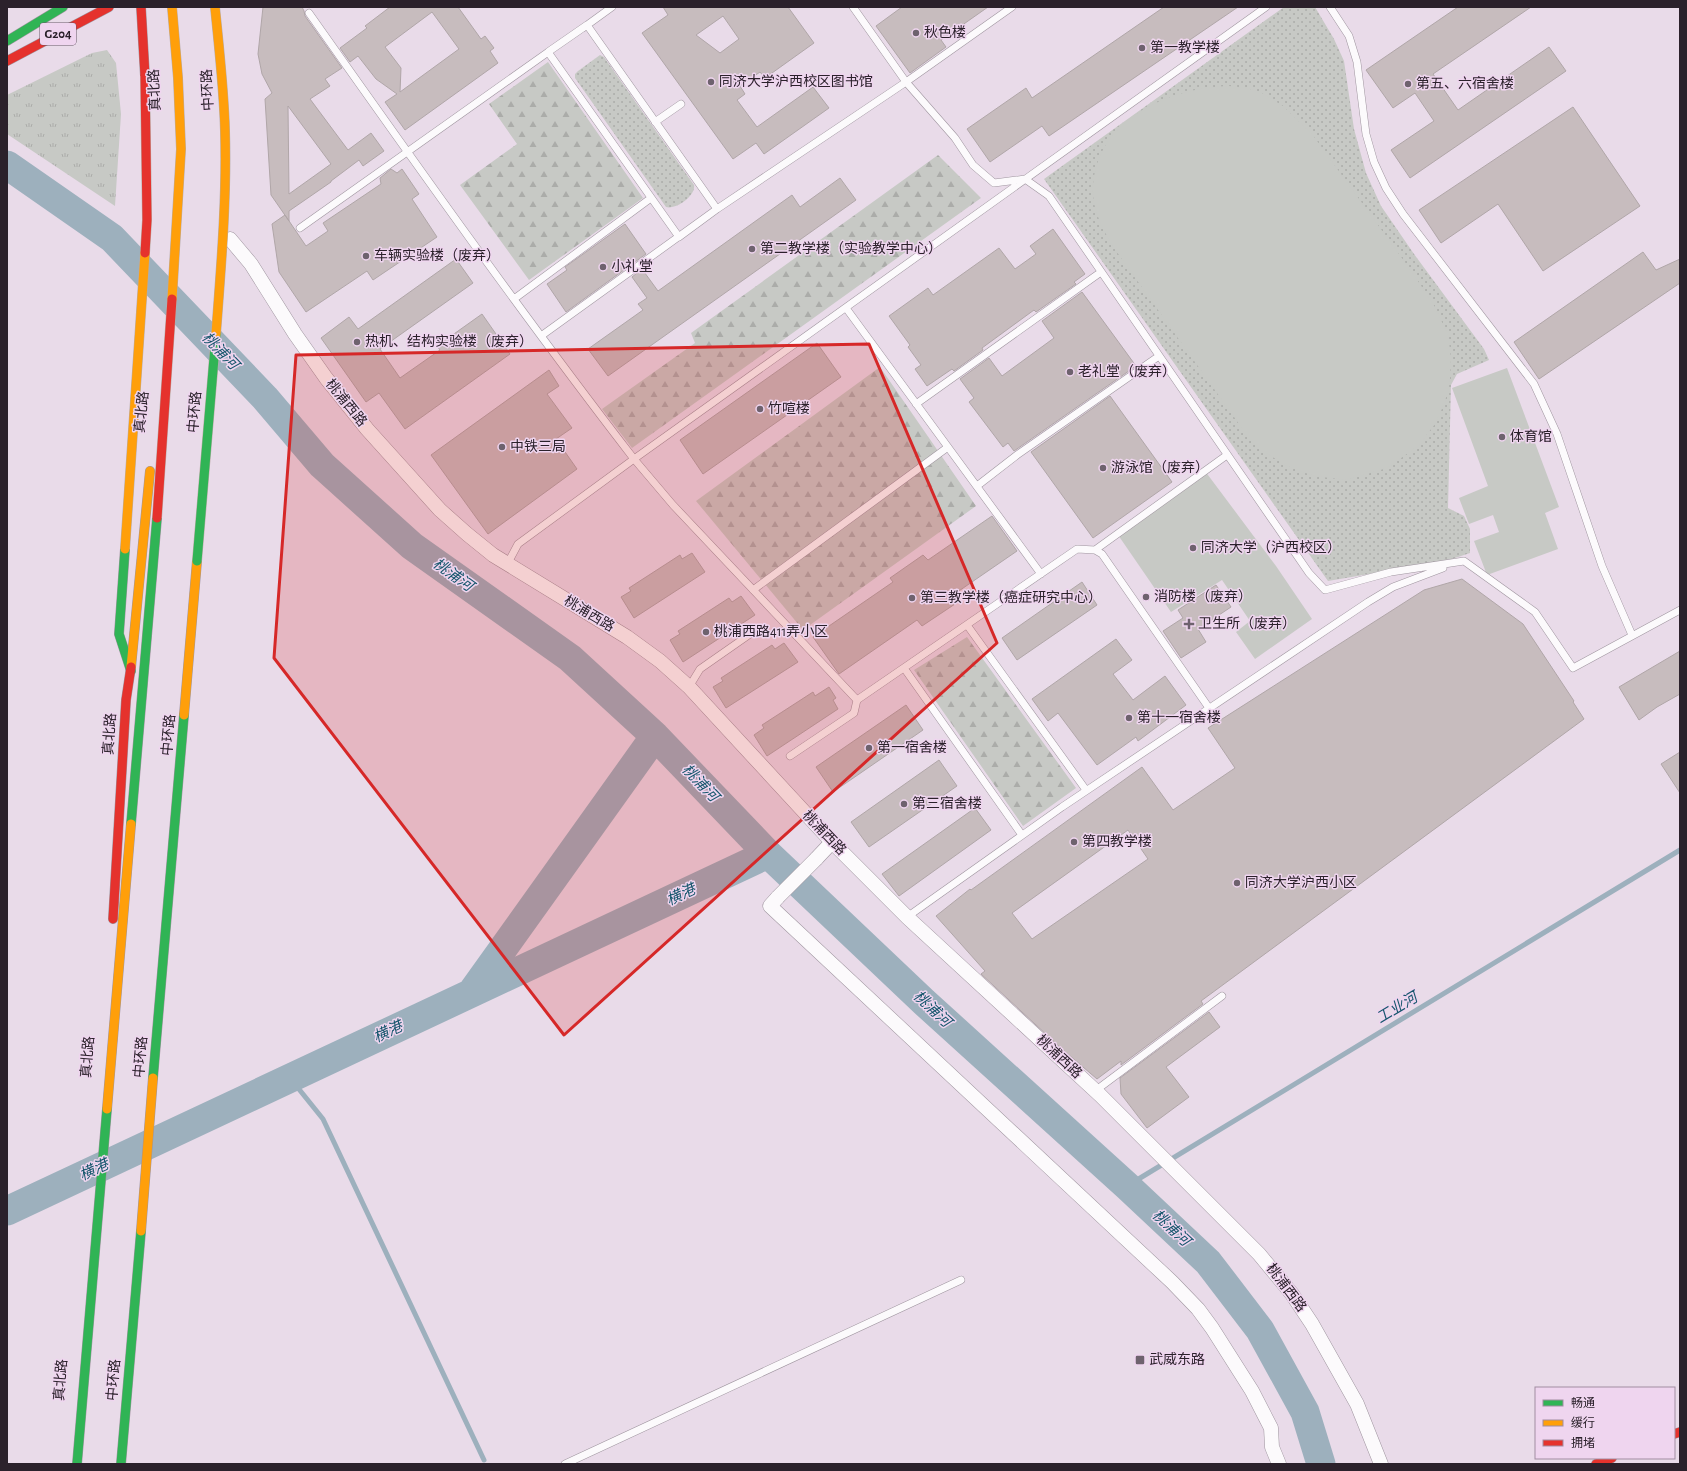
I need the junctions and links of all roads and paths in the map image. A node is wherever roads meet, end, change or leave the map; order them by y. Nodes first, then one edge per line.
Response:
1 (63, 7) edge
2 (109, 7) edge
3 (141, 7) edge
4 (172, 7) edge
5 (215, 7) edge
6 (224, 7) edge
7 (612, 7) edge
8 (853, 7) edge
9 (1012, 7) edge
10 (1266, 7) edge
11 (1330, 7) edge
12 (309, 13) dead end
13 (587, 25) junction
14 (165, 38) dead end
15 (7, 41) edge
16 (548, 52) junction
17 (7, 61) edge
18 (906, 82) junction
19 (681, 104) dead end
20 (655, 122) junction
21 (407, 153) junction
22 (1025, 179) junction
23 (651, 198) junction
24 (717, 209) junction
25 (300, 228) dead end
26 (679, 237) junction
27 (230, 238) junction
28 (1101, 272) junction
29 (227, 281) dead end
30 (514, 299) junction
31 (846, 308) junction
32 (541, 336) junction
33 (1159, 356) junction
34 (916, 404) junction
35 (153, 442) dead end
36 (948, 447) junction
37 (1227, 455) junction
38 (151, 458) dead end
39 (634, 459) junction
40 (212, 474) dead end
41 (977, 486) junction
42 (1095, 550) junction
43 (510, 559) dead end
44 (1464, 561) junction
45 (1041, 574) junction
46 (753, 590) junction
47 (1680, 610) edge
48 (967, 625) junction
49 (752, 632) dead end
50 (1632, 635) junction
51 (904, 668) junction
52 (131, 671) junction
53 (689, 687) junction
54 (856, 700) junction
55 (1209, 708) junction
56 (790, 756) dead end
57 (1086, 790) junction
58 (1022, 835) junction
59 (832, 842) junction
60 (907, 917) junction
61 (112, 926) dead end
62 (110, 957) dead end
63 (1222, 996) dead end
64 (1095, 1090) junction
65 (960, 1280) dead end
66 (1609, 1459) edge
67 (68, 1464) edge
68 (77, 1464) edge
69 (121, 1464) edge
70 (128, 1464) edge
71 (566, 1464) edge
72 (1279, 1464) edge
73 (1381, 1464) edge
74 (1596, 1464) edge

1 - 15 main road, G204
2 - 17 main road, G204
3 - 52 main road, bridge
4 - 68 main road, 中环路, bridge
5 - 69 main road, 中环路, bridge
6 - 27 main road
7 - 13 lane
8 - 18 lane
9 - 18 lane
10 - 22 lane
11 - 50 lane
12 - 21 lane
13 - 16 lane
13 - 20 lane
14 - 35 main road, 真北路
16 - 21 lane
16 - 23 lane
18 - 22 lane
18 - 24 lane
19 - 20 lane
20 - 24 lane
21 - 25 lane
21 - 30 lane
22 - 28 lane
22 - 31 lane
23 - 26 lane
23 - 30 lane
24 - 26 lane
26 - 32 lane
27 - 29 main road
27 - 53 street, 桃浦西路
28 - 33 lane
28 - 34 lane
30 - 32 lane
31 - 34 lane
31 - 39 lane
32 - 39 lane
33 - 37 lane
33 - 41 lane
34 - 36 lane
36 - 41 lane
36 - 46 lane
37 - 42 lane
37 - 44 lane
38 - 52 main road, 真北路
39 - 43 lane
39 - 46 lane
40 - 70 main road
41 - 45 lane
42 - 45 lane
42 - 55 lane
44 - 50 lane
44 - 55 lane
45 - 48 lane
46 - 54 lane
47 - 50 lane
48 - 51 lane
48 - 57 lane
49 - 53 lane
51 - 54 lane
51 - 58 lane
52 - 61 main road, 真北路
53 - 59 street, 桃浦西路
54 - 56 lane
55 - 57 lane
57 - 58 lane
58 - 60 lane
59 - 60 street, 桃浦西路
59 - 72 street, bridge
60 - 64 street, 桃浦西路
62 - 67 main road, 真北路
63 - 64 lane
64 - 73 street, 桃浦西路
65 - 71 lane
66 - 74 main road

